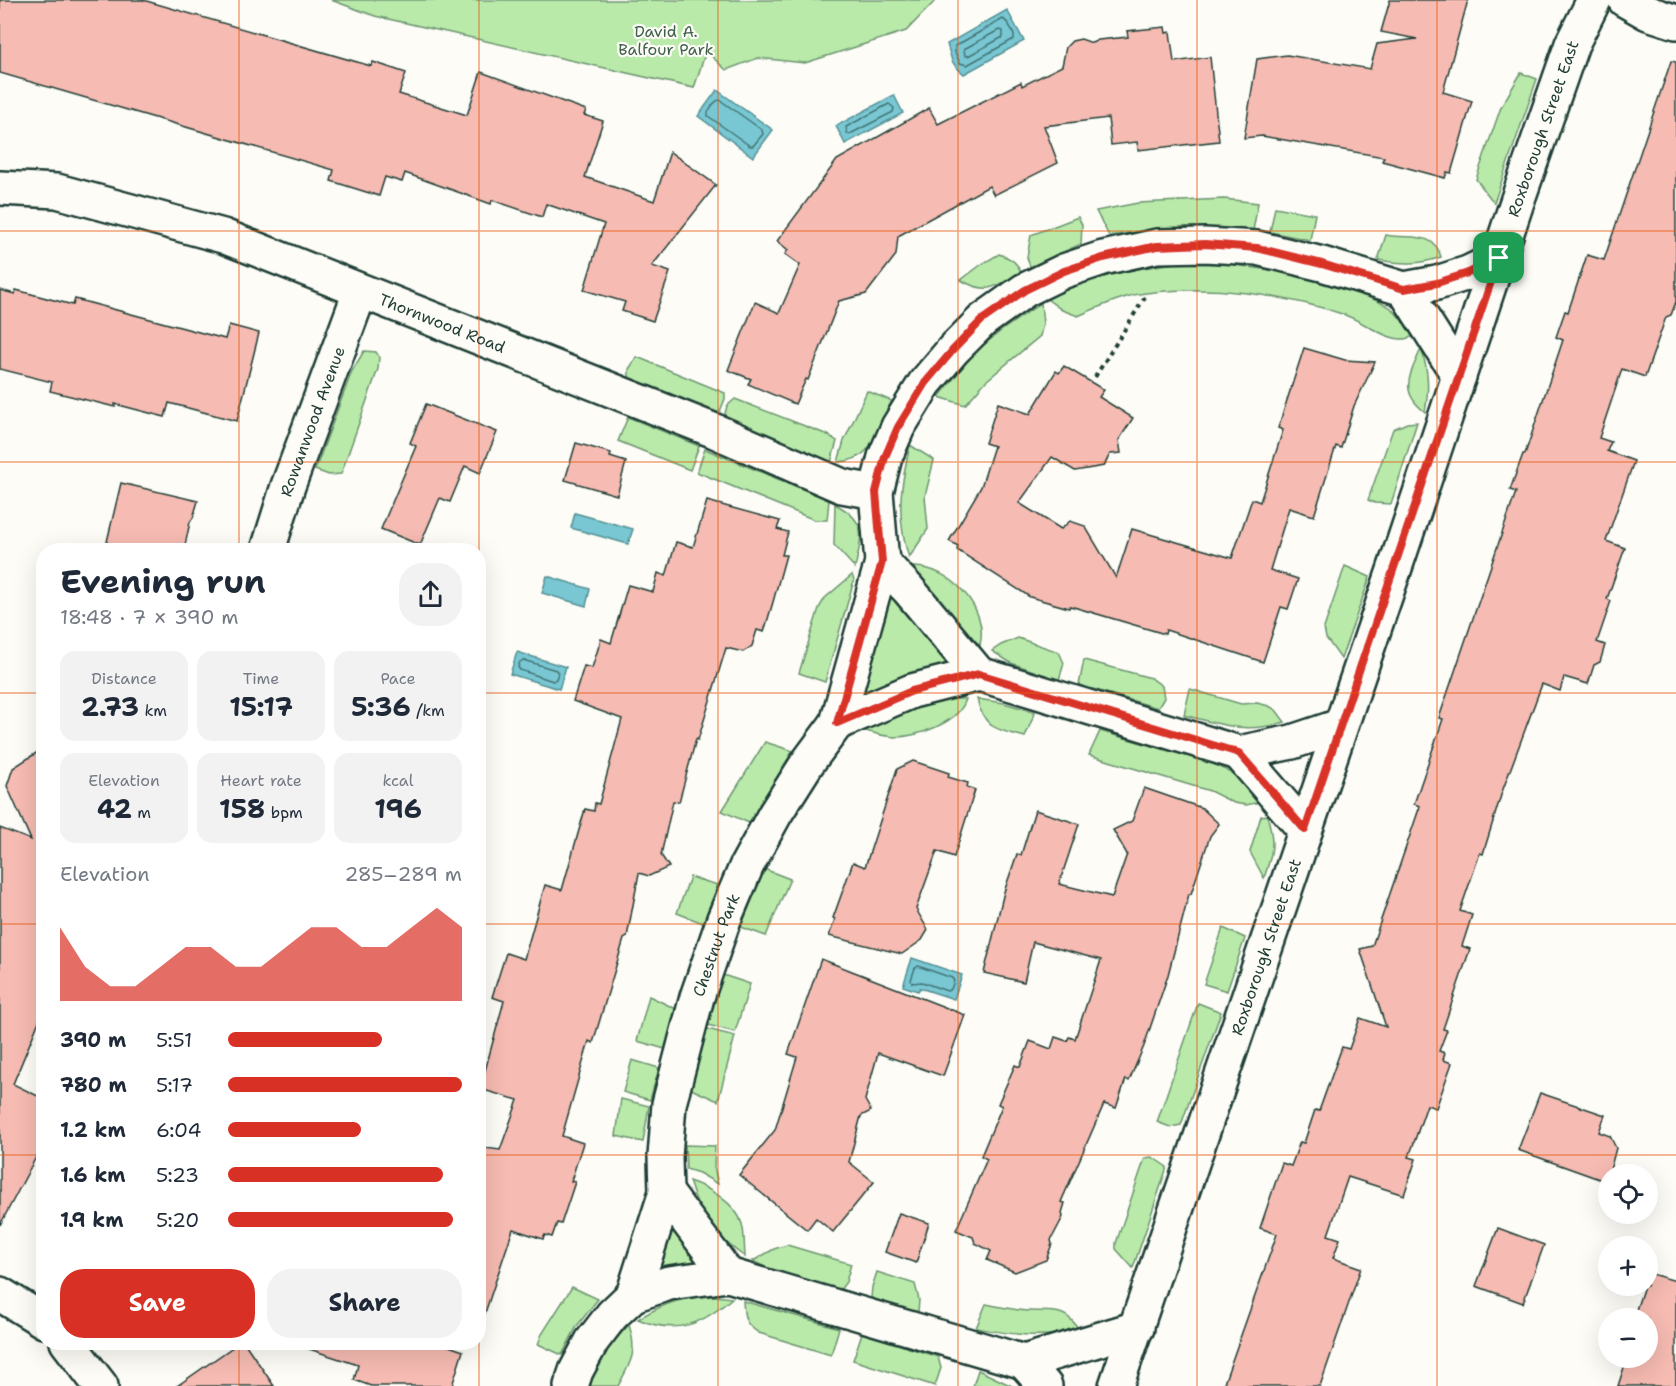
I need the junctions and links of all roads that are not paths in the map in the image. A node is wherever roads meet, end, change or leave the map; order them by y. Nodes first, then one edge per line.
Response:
1 (1594, 0) edge
2 (1625, 0) edge
3 (1676, 22) edge
4 (0, 188) edge
5 (1499, 258) junction
6 (1404, 289) junction
7 (360, 292) junction
8 (1459, 376) junction
9 (876, 492) junction
10 (270, 543) edge
11 (882, 562) junction
12 (979, 674) junction
13 (837, 723) junction
14 (1340, 726) junction
15 (1239, 753) junction
16 (1305, 830) junction
17 (666, 1192) junction
18 (728, 1275) junction
19 (0, 1294) edge
20 (633, 1295) junction
21 (36, 1316) edge
22 (1137, 1328) junction
23 (73, 1350) edge
24 (99, 1350) edge
25 (1024, 1362) junction
26 (101, 1386) edge
27 (108, 1386) edge
28 (571, 1386) edge
29 (1046, 1386) edge
30 (1116, 1386) edge

1 - 5 street, Roxborough Street East
2 - 3 street
4 - 7 street, Thornwood Road
5 - 6 street, Chestnut Park
5 - 8 street, Roxborough Street East
6 - 8 street
6 - 9 street, Chestnut Park
7 - 9 street, Thornwood Road
7 - 10 street, Rowanwood Avenue
8 - 14 street, Roxborough Street East
9 - 11 street, Chestnut Park
11 - 12 street
11 - 13 street, Chestnut Park
12 - 13 street
12 - 15 street
13 - 17 street, Chestnut Park
14 - 15 street
14 - 16 street, Roxborough Street East
15 - 16 street
16 - 22 street, Roxborough Street East
17 - 18 street
17 - 20 street, Chestnut Park
18 - 20 street, Chestnut Park
18 - 25 street, Chestnut Park
19 - 21 street
20 - 28 street, Chestnut Park
22 - 25 street
22 - 30 street, Roxborough Street East
23 - 26 street
24 - 27 street
25 - 29 street

